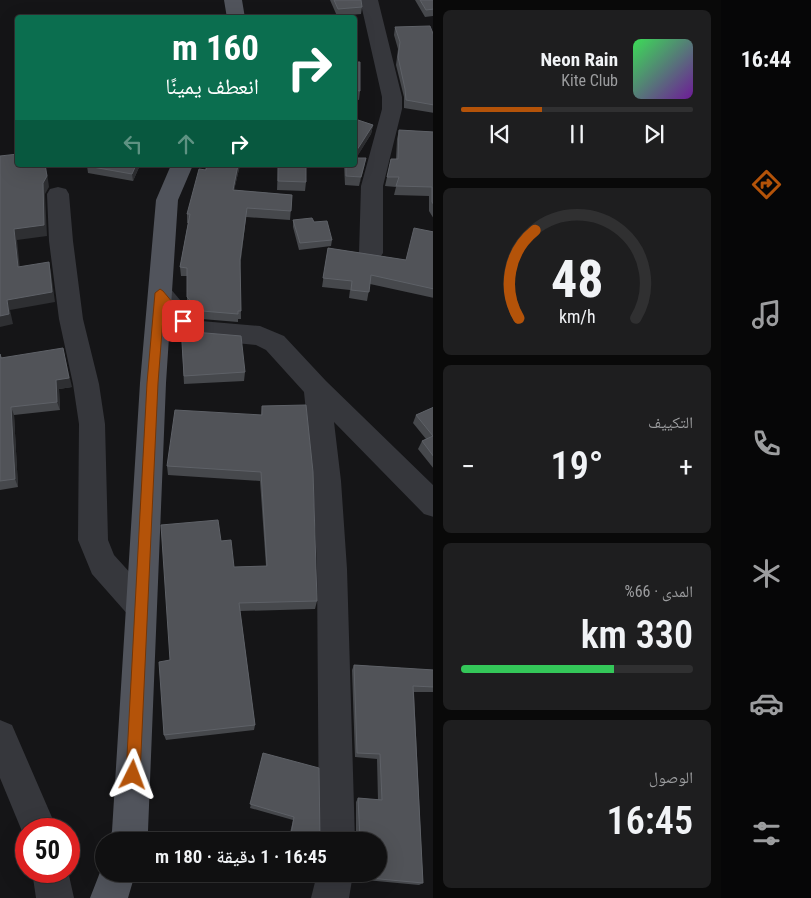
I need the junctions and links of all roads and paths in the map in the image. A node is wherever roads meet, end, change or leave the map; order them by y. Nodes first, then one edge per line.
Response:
1 (233, 0) edge
2 (369, 0) edge
3 (236, 15) edge
4 (181, 167) edge
5 (58, 194) dead end
6 (371, 252) dead end
7 (160, 293) junction
8 (317, 388) junction
9 (433, 504) edge
10 (141, 607) junction
11 (0, 737) edge
12 (34, 818) edge
13 (130, 832) edge
14 (337, 832) edge
15 (114, 882) edge
16 (333, 882) edge
17 (52, 883) edge
18 (55, 898) edge
19 (109, 898) edge
20 (330, 898) edge

1 - 3 main road
2 - 6 street
4 - 7 main road
5 - 10 street
7 - 8 street
7 - 10 main road
8 - 9 street
8 - 14 street
10 - 13 main road
11 - 12 street
15 - 19 main road
16 - 20 street
17 - 18 street

